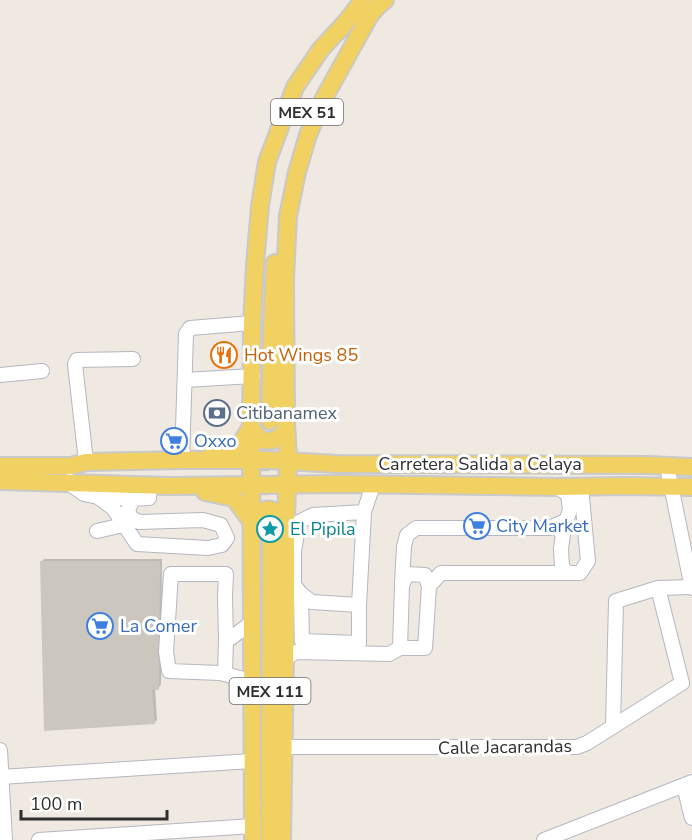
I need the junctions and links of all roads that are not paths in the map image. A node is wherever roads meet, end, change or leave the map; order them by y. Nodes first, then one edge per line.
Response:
1 (385, 0) edge
2 (367, 8) edge
3 (345, 22) junction
4 (252, 323) junction
5 (133, 359) dead end
6 (42, 371) dead end
7 (0, 375) edge
8 (253, 376) junction
9 (185, 380) junction
10 (261, 423) junction
11 (286, 429) junction
12 (182, 460) junction
13 (259, 460) junction
14 (288, 461) junction
15 (78, 464) junction
16 (337, 464) junction
17 (580, 465) junction
18 (0, 466) edge
19 (667, 466) junction
20 (692, 467) edge
21 (0, 481) edge
22 (338, 483) junction
23 (70, 484) junction
24 (260, 484) junction
25 (288, 484) junction
26 (150, 485) junction
27 (373, 485) junction
28 (169, 486) junction
29 (670, 486) junction
30 (556, 487) junction
31 (581, 487) junction
32 (692, 487) edge
33 (98, 497) junction
34 (133, 499) junction
35 (364, 512) junction
36 (286, 519) junction
37 (127, 521) junction
38 (251, 521) junction
39 (555, 526) junction
40 (97, 531) dead end
41 (562, 542) junction
42 (587, 542) junction
43 (568, 573) junction
44 (402, 585) junction
45 (429, 586) junction
46 (692, 587) edge
47 (658, 588) junction
48 (294, 597) junction
49 (359, 605) junction
50 (251, 623) junction
51 (226, 639) junction
52 (400, 648) junction
53 (285, 658) junction
54 (225, 674) junction
55 (252, 692) junction
56 (613, 726) junction
57 (284, 747) junction
58 (0, 750) edge
59 (252, 761) junction
60 (1, 777) edge
61 (688, 784) edge
62 (692, 818) edge
63 (255, 835) edge
64 (5, 840) edge
65 (39, 840) edge
66 (270, 840) edge
67 (282, 840) edge
68 (544, 840) edge

1 - 2 main road, MEX 51
2 - 3 main road, MEX 51
2 - 10 main road, MEX 51
2 - 11 main road
3 - 4 main road
3 - 10 main road, MEX 51
4 - 8 main road
4 - 9 street
5 - 15 street
6 - 7 street
8 - 9 street
8 - 10 main road
9 - 12 street
10 - 11 main road
10 - 12 main road
10 - 13 main road
11 - 14 main road
11 - 16 main road
12 - 13 main road, Carretera Salida a Celaya
12 - 15 main road
13 - 14 main road, Carretera Salida a Celaya
13 - 24 main road
14 - 16 main road, Carretera Salida a Celaya
14 - 25 main road
15 - 18 main road
15 - 23 street
16 - 17 main road, Carretera Salida a Celaya
17 - 19 main road, Carretera Salida a Celaya
17 - 31 main road
19 - 20 main road, Carretera Salida a Celaya
19 - 29 street
21 - 23 main road
22 - 25 main road, Carretera Salida a Celaya
22 - 27 main road, Carretera Salida a Celaya
22 - 36 main road
23 - 26 main road
23 - 33 street
24 - 25 main road, Carretera Salida a Celaya
24 - 28 main road, Carretera Salida a Celaya
24 - 38 main road
25 - 36 main road
26 - 28 main road
26 - 34 street
27 - 30 main road, Carretera Salida a Celaya
27 - 35 street
28 - 38 main road
29 - 31 main road, Carretera Salida a Celaya
29 - 32 main road, Carretera Salida a Celaya
29 - 46 street
30 - 31 main road, Carretera Salida a Celaya
30 - 39 street
31 - 42 street
33 - 34 street
33 - 37 street
34 - 37 street
35 - 48 street
35 - 49 street
36 - 38 main road
36 - 48 main road
37 - 37 street
37 - 40 street
38 - 50 main road
39 - 41 street
39 - 44 street
41 - 42 street
41 - 43 street
42 - 43 street
43 - 45 street
44 - 45 street
44 - 52 street
45 - 52 street
46 - 47 street
47 - 56 street
47 - 56 street, Calle Jacarandas
48 - 49 street
48 - 49 street
48 - 53 main road
50 - 51 street
50 - 55 main road
51 - 54 street
51 - 54 street
52 - 53 street
53 - 57 main road
54 - 55 street
55 - 59 main road
56 - 57 street, Calle Jacarandas
57 - 67 main road
58 - 60 street
59 - 60 street
59 - 63 main road
60 - 64 street
61 - 62 street
61 - 68 street
63 - 65 street
63 - 66 main road, MEX 111

